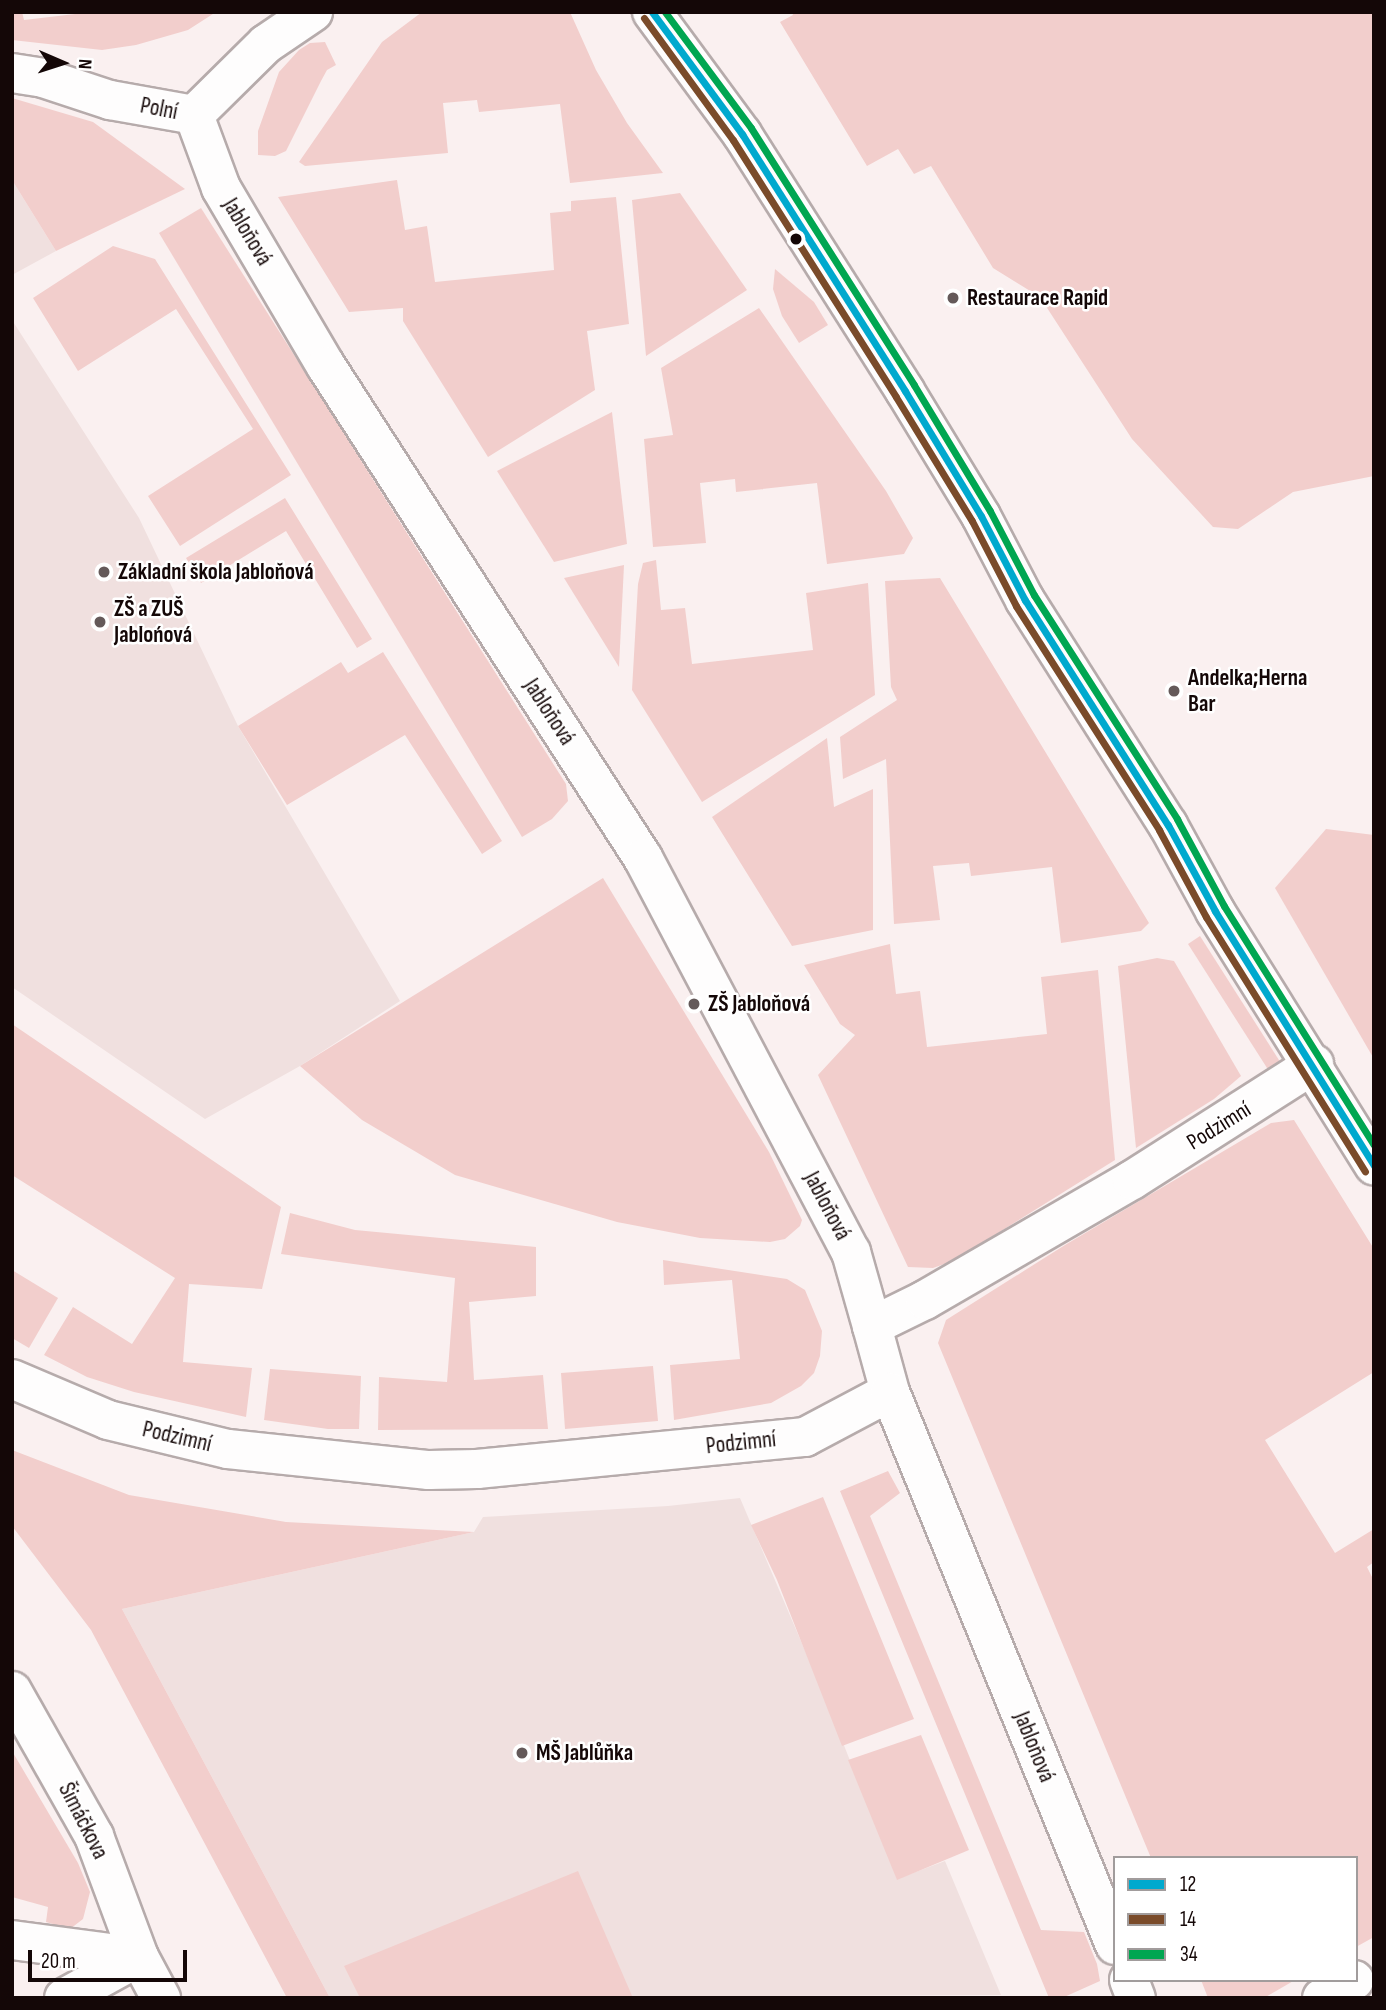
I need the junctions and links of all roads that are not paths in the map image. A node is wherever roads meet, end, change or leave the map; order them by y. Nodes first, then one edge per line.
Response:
1 (313, 12) edge
2 (652, 12) edge
3 (12, 73) edge
4 (194, 116) junction
5 (1314, 1064) junction
6 (1374, 1165) edge
7 (872, 1326) junction
8 (12, 1378) edge
9 (890, 1392) junction
10 (12, 1691) edge
11 (12, 1940) edge
12 (1113, 1940) edge
13 (139, 1957) junction
14 (1374, 1969) edge
15 (1358, 1978) edge
16 (1351, 1982) edge
17 (64, 1998) edge
18 (161, 1998) edge
19 (1322, 1998) edge

1 - 4 street, Polní
2 - 5 street
3 - 4 street, Polní
4 - 7 street, Jabloňová
5 - 6 street
5 - 7 street, Podzimní
7 - 9 street
8 - 9 street, Podzimní
9 - 12 street, Jabloňová
10 - 13 street, Šimáčkova
11 - 13 street
13 - 17 street
13 - 18 street, Šimáčkova
14 - 15 street
16 - 19 street

